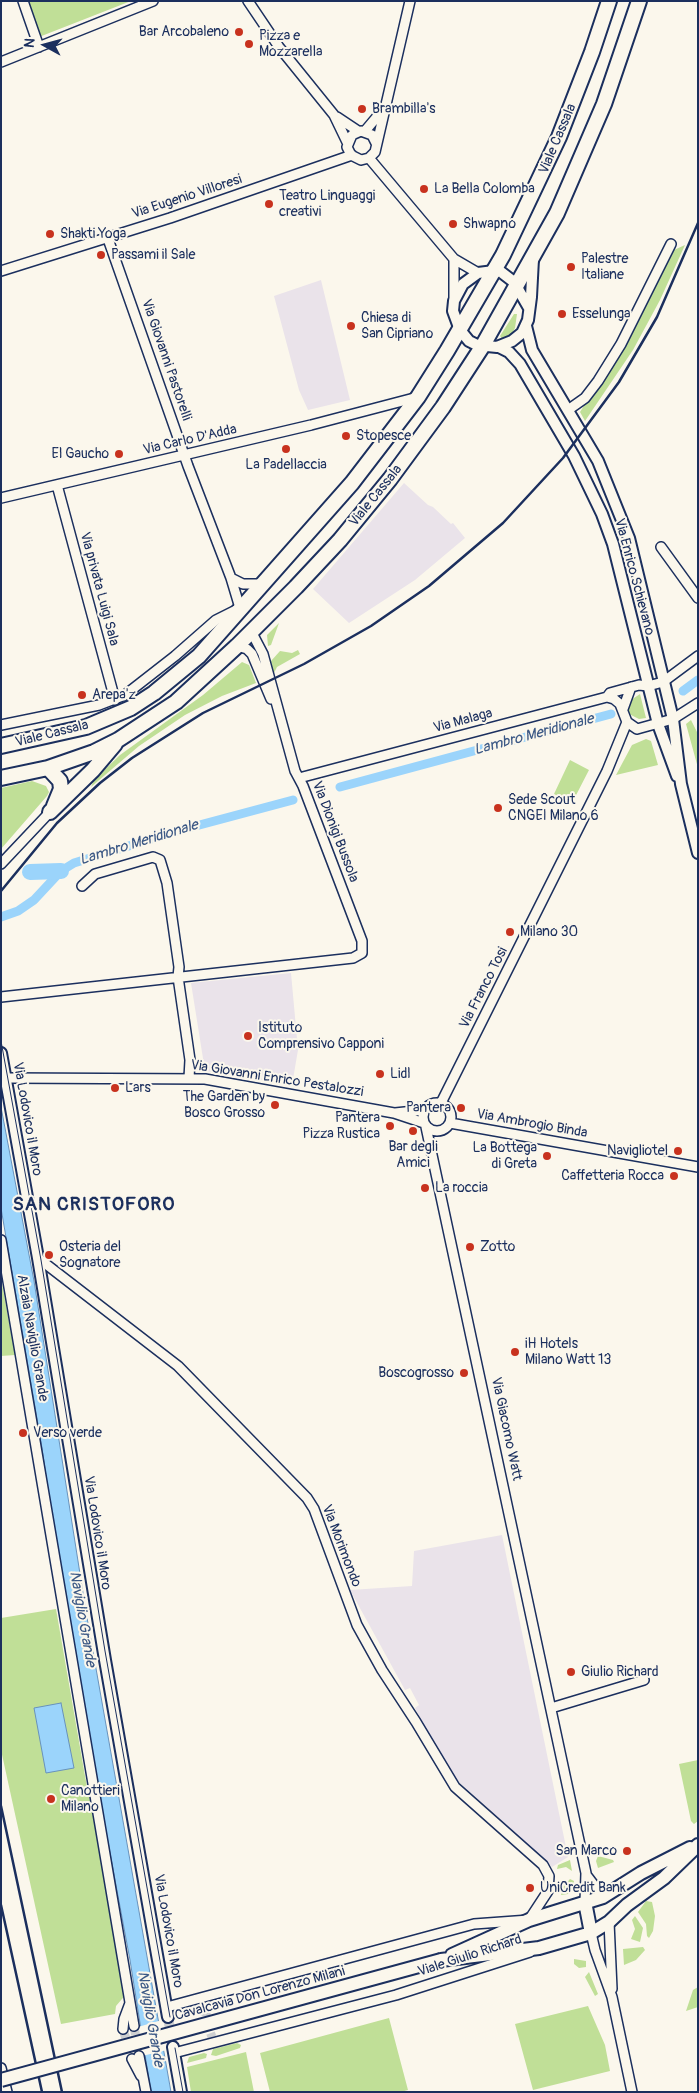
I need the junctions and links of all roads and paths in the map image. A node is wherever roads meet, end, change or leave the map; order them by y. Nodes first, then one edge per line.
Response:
1 (23, 1) edge
2 (153, 1) edge
3 (248, 1) edge
4 (410, 1) edge
5 (609, 1) edge
6 (639, 1) edge
7 (39, 47) junction
8 (1, 62) edge
9 (384, 105) junction
10 (334, 115) junction
11 (362, 131) junction
12 (347, 142) junction
13 (376, 143) junction
14 (352, 156) junction
15 (369, 158) junction
16 (107, 236) junction
17 (671, 244) dead end
18 (533, 258) junction
19 (454, 260) junction
20 (1, 271) edge
21 (494, 271) junction
22 (478, 274) junction
23 (517, 286) junction
24 (454, 301) junction
25 (529, 308) junction
26 (526, 326) junction
27 (460, 330) junction
28 (482, 347) junction
29 (499, 347) junction
30 (418, 397) junction
31 (384, 407) junction
32 (568, 410) junction
33 (399, 423) junction
34 (185, 456) junction
35 (57, 485) junction
36 (1, 498) edge
37 (661, 547) dead end
38 (231, 578) junction
39 (263, 584) junction
40 (698, 598) edge
41 (240, 608) junction
42 (252, 631) junction
43 (237, 646) junction
44 (698, 656) edge
45 (663, 682) junction
46 (648, 686) junction
47 (631, 688) junction
48 (607, 697) junction
49 (115, 700) junction
50 (698, 703) edge
51 (623, 709) junction
52 (673, 719) junction
53 (282, 720) junction
54 (627, 722) junction
55 (1, 724) edge
56 (658, 724) junction
57 (118, 740) junction
58 (1, 746) edge
59 (48, 768) junction
60 (5, 777) edge
61 (299, 778) junction
62 (681, 784) junction
63 (50, 812) junction
64 (698, 853) edge
65 (1, 864) edge
66 (82, 886) dead end
67 (178, 976) junction
68 (1, 996) edge
69 (1, 1053) edge
70 (6, 1078) junction
71 (189, 1078) junction
72 (441, 1103) junction
73 (424, 1110) junction
74 (394, 1113) junction
75 (450, 1123) junction
76 (425, 1125) junction
77 (438, 1131) junction
78 (434, 1155) junction
79 (698, 1167) edge
80 (1, 1240) edge
81 (38, 1258) junction
82 (644, 1680) dead end
83 (551, 1708) junction
84 (698, 1845) edge
85 (587, 1876) junction
86 (603, 1897) junction
87 (585, 1902) junction
88 (529, 1920) junction
89 (609, 1922) junction
90 (591, 1932) junction
91 (539, 1948) junction
92 (441, 1960) junction
93 (612, 1997) junction
94 (130, 2002) junction
95 (168, 2012) joint
96 (134, 2026) tunnel mouth
97 (123, 2029) tunnel mouth
98 (174, 2050) joint
99 (136, 2057) tunnel mouth
100 (1, 2068) edge
101 (1, 2080) edge
102 (7, 2092) edge
103 (146, 2092) edge
104 (181, 2092) edge
105 (632, 2092) edge

1 - 7 street
2 - 7 street
3 - 10 street
4 - 9 street
5 - 21 main road, Viale Cassala
6 - 18 main road, Viale Cassala
7 - 8 street
9 - 11 street
9 - 13 street
10 - 11 street
10 - 12 street
11 - 12 street
11 - 13 street
12 - 14 street
13 - 15 street
14 - 15 street
14 - 16 street, Via Eugenio Villoresi
15 - 19 street
16 - 20 street, Via Eugenio Villoresi
16 - 34 street, Via Giovanni Pastorelli
17 - 32 street
18 - 23 main road, Viale Cassala
18 - 25 street, Viale Cassala
19 - 22 street
19 - 24 street
21 - 22 street
21 - 23 street
21 - 27 main road, Viale Cassala
22 - 24 street
23 - 25 street
23 - 28 main road, Viale Cassala
24 - 27 street
25 - 26 street, Viale Cassala
26 - 29 street
26 - 32 street, Via Enrico Schievano
27 - 28 street
27 - 30 main road, Viale Cassala
28 - 29 street
28 - 42 main road, Viale Cassala
29 - 46 street, Via Enrico Schievano
30 - 31 street, Via Carlo D'Adda
30 - 33 main road, Viale Cassala
31 - 33 street
31 - 34 street, Via Carlo D'Adda
32 - 45 street, Via Enrico Schievano
33 - 39 main road, Viale Cassala
34 - 35 street, Via Carlo D'Adda
34 - 38 street, Via Giovanni Pastorelli
35 - 36 street, Via Carlo D'Adda
35 - 49 street, Via privata Luigi Sala
37 - 40 street
38 - 39 street
38 - 41 street, Via Giovanni Pastorelli
39 - 41 main road, Viale Cassala
41 - 42 main road
41 - 49 street, Viale Cassala
41 - 58 main road, Viale Cassala
42 - 43 main road, Viale Cassala
42 - 53 street, Via Dionigi Bussola
43 - 53 street, Via Dionigi Bussola
43 - 57 main road, Viale Cassala
44 - 45 street
45 - 46 street, Via Malaga
45 - 52 street, Via Enrico Schievano
46 - 47 street, Via Malaga
46 - 56 street, Via Enrico Schievano
47 - 48 street, Via Malaga
47 - 51 street
48 - 51 street
48 - 61 street, Via Malaga
49 - 55 street, Viale Cassala
50 - 52 street
51 - 54 street
52 - 56 street
52 - 62 street, Via Enrico Schievano
53 - 61 street, Via Dionigi Bussola
54 - 56 street
54 - 72 street, Via Franco Tosi
56 - 62 street, Via Enrico Schievano
57 - 59 main road, Viale Cassala
57 - 63 main road
59 - 60 main road, Viale Cassala
59 - 63 main road
61 - 67 street, Via Dionigi Bussola
62 - 64 street
63 - 65 street
66 - 67 street
67 - 68 street
67 - 71 street
69 - 70 street, Via Lodovico il Moro
70 - 71 street, Via Giovanni Enrico Pestalozzi
70 - 81 street, Via Lodovico il Moro
71 - 74 street, Via Giovanni Enrico Pestalozzi
72 - 73 street, Via Giovanni Enrico Pestalozzi
72 - 75 street
73 - 74 street, Via Giovanni Enrico Pestalozzi
73 - 76 street
74 - 76 street, Via Giovanni Enrico Pestalozzi
75 - 77 street
75 - 79 street, Via Ambrogio Binda
76 - 77 street, Via Giovanni Enrico Pestalozzi
76 - 78 street, Via Giacomo Watt
77 - 78 street, Via Giacomo Watt
78 - 83 street, Via Giacomo Watt
80 - 94 street, Alzaia Naviglio Grande
81 - 88 street, Via Morimondo
81 - 95 street, Via Lodovico il Moro
82 - 83 street
83 - 85 street, Via Giacomo Watt
84 - 86 main road
84 - 89 main road
85 - 86 street
85 - 87 street
86 - 87 main road
86 - 89 main road
87 - 88 main road
87 - 90 main road
88 - 92 main road, Viale Giulio Richard
88 - 95 street, Viale Giulio Richard
89 - 90 main road
89 - 93 street
90 - 91 main road
90 - 93 street
91 - 92 main road, Viale Giulio Richard
91 - 98 street, Viale Giulio Richard
92 - 101 main road, Cavalcavia Don Lorenzo Milani, bridge
93 - 105 street
94 - 96 street, Alzaia Naviglio Grande
94 - 97 street, Alzaia Naviglio Grande
98 - 104 street
99 - 103 street
100 - 102 street

